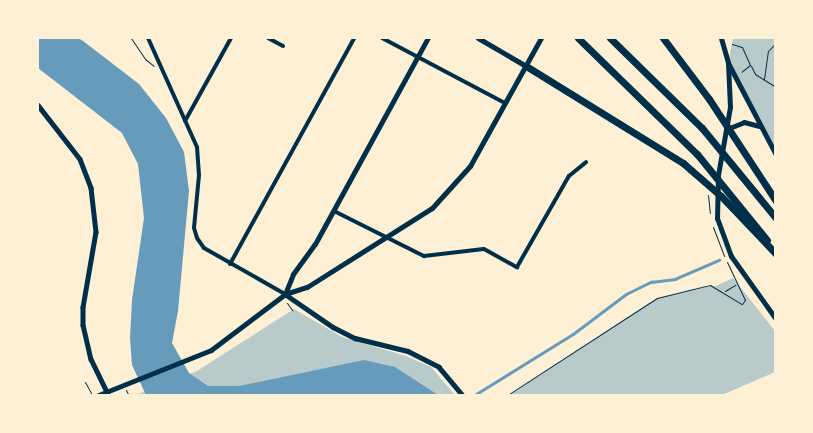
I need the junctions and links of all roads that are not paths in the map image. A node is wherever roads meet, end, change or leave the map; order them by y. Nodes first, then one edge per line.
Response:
1 (148, 38) edge
2 (231, 38) edge
3 (268, 38) edge
4 (354, 38) edge
5 (382, 38) edge
6 (428, 38) edge
7 (478, 38) edge
8 (541, 38) edge
9 (578, 38) edge
10 (610, 38) edge
11 (663, 38) edge
12 (721, 38) edge
13 (284, 46) dead end
14 (417, 57) junction
15 (728, 63) junction
16 (526, 66) junction
17 (505, 103) junction
18 (38, 105) edge
19 (185, 121) junction
20 (759, 126) junction
21 (727, 129) junction
22 (776, 155) edge
23 (586, 162) dead end
24 (776, 201) edge
25 (334, 211) junction
26 (776, 218) edge
27 (384, 239) junction
28 (776, 253) edge
29 (230, 264) junction
30 (285, 294) junction
31 (776, 318) edge
32 (108, 393) edge
33 (94, 396) edge
34 (463, 396) edge

1 - 19 street
2 - 19 street
3 - 13 street
4 - 29 street
5 - 14 street
6 - 14 main road
7 - 16 main road
8 - 16 main road
9 - 28 highway
10 - 26 highway
11 - 24 highway
12 - 15 main road
14 - 17 street
14 - 25 main road
15 - 20 main road
15 - 21 main road
16 - 17 main road
16 - 28 highway
17 - 27 main road
18 - 32 street
19 - 29 street
20 - 21 main road
20 - 22 main road
21 - 31 main road
23 - 27 street
25 - 27 street
25 - 30 main road
27 - 30 main road
29 - 30 street
30 - 32 main road
30 - 34 street
32 - 33 main road

